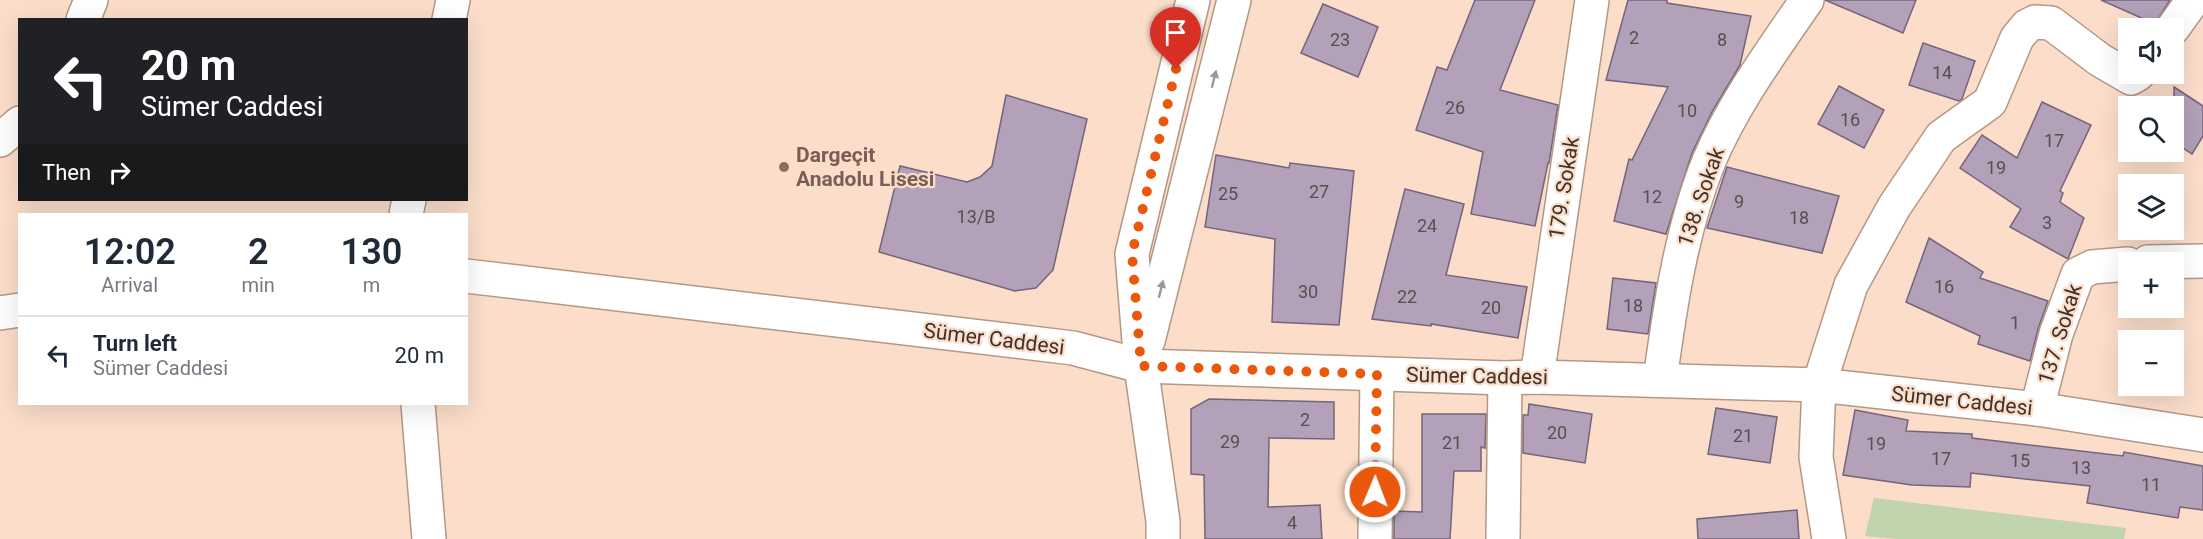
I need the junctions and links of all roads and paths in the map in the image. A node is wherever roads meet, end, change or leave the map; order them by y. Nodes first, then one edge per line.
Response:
1 (91, 0) edge
2 (453, 0) edge
3 (1193, 0) edge
4 (1234, 0) edge
5 (1592, 0) edge
6 (1807, 0) edge
7 (2193, 0) edge
8 (84, 18) edge
9 (449, 18) edge
10 (2180, 18) edge
11 (2118, 71) edge
12 (18, 125) edge
13 (0, 140) edge
14 (2184, 261) edge
15 (2203, 261) edge
16 (2118, 265) edge
17 (468, 276) edge
18 (18, 310) edge
19 (0, 313) edge
20 (1141, 366) junction
21 (1377, 374) junction
22 (1537, 377) junction
23 (1505, 378) junction
24 (1660, 380) junction
25 (1819, 385) junction
26 (418, 405) edge
27 (2037, 409) junction
28 (2203, 435) edge
29 (429, 539) edge
30 (1163, 539) edge
31 (1375, 539) edge
32 (1503, 539) edge
33 (1829, 539) edge

1 - 8 street
2 - 9 street
3 - 20 street
20 -> 4 street
5 - 22 street, 179. Sokak
6 - 24 street, 138. Sokak
7 - 10 street
11 - 25 street
12 - 13 street
14 - 15 street
16 - 27 street, 137. Sokak
17 - 20 street, Sümer Caddesi
18 - 19 street
20 - 21 street, Sümer Caddesi
20 - 30 street
21 - 23 street, Sümer Caddesi
21 - 31 street
22 - 23 street, Sümer Caddesi
22 - 24 street, Sümer Caddesi
23 - 32 street
24 - 25 street, Sümer Caddesi
25 - 27 street, Sümer Caddesi
25 - 33 street
26 - 29 street
27 - 28 street, Sümer Caddesi

